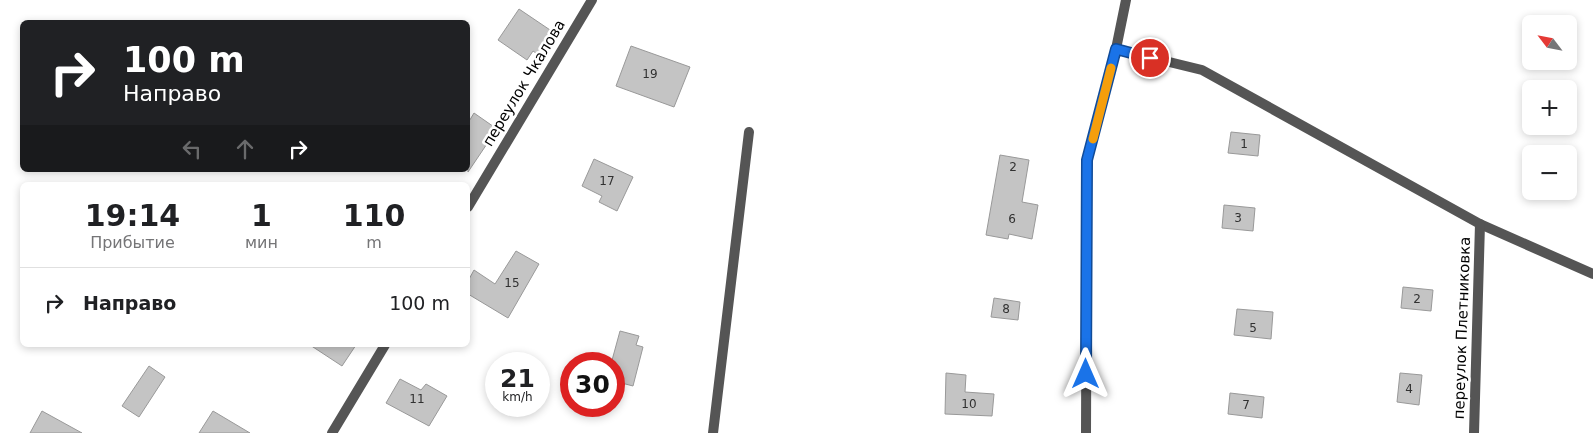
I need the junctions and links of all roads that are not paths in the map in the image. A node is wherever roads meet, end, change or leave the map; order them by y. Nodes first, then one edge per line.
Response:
1 (592, 0) edge
2 (1126, 0) edge
3 (1116, 49) junction
4 (749, 132) dead end
5 (470, 204) edge
6 (1480, 224) junction
7 (1593, 274) edge
8 (384, 347) edge
9 (332, 433) edge
10 (714, 433) edge
11 (1086, 433) edge
12 (1474, 433) edge

1 - 5 street, переулок Чкалова
2 - 3 street
3 - 6 street
3 - 11 street
4 - 10 street
6 - 7 street
6 - 12 street, переулок Плетниковка
8 - 9 street

